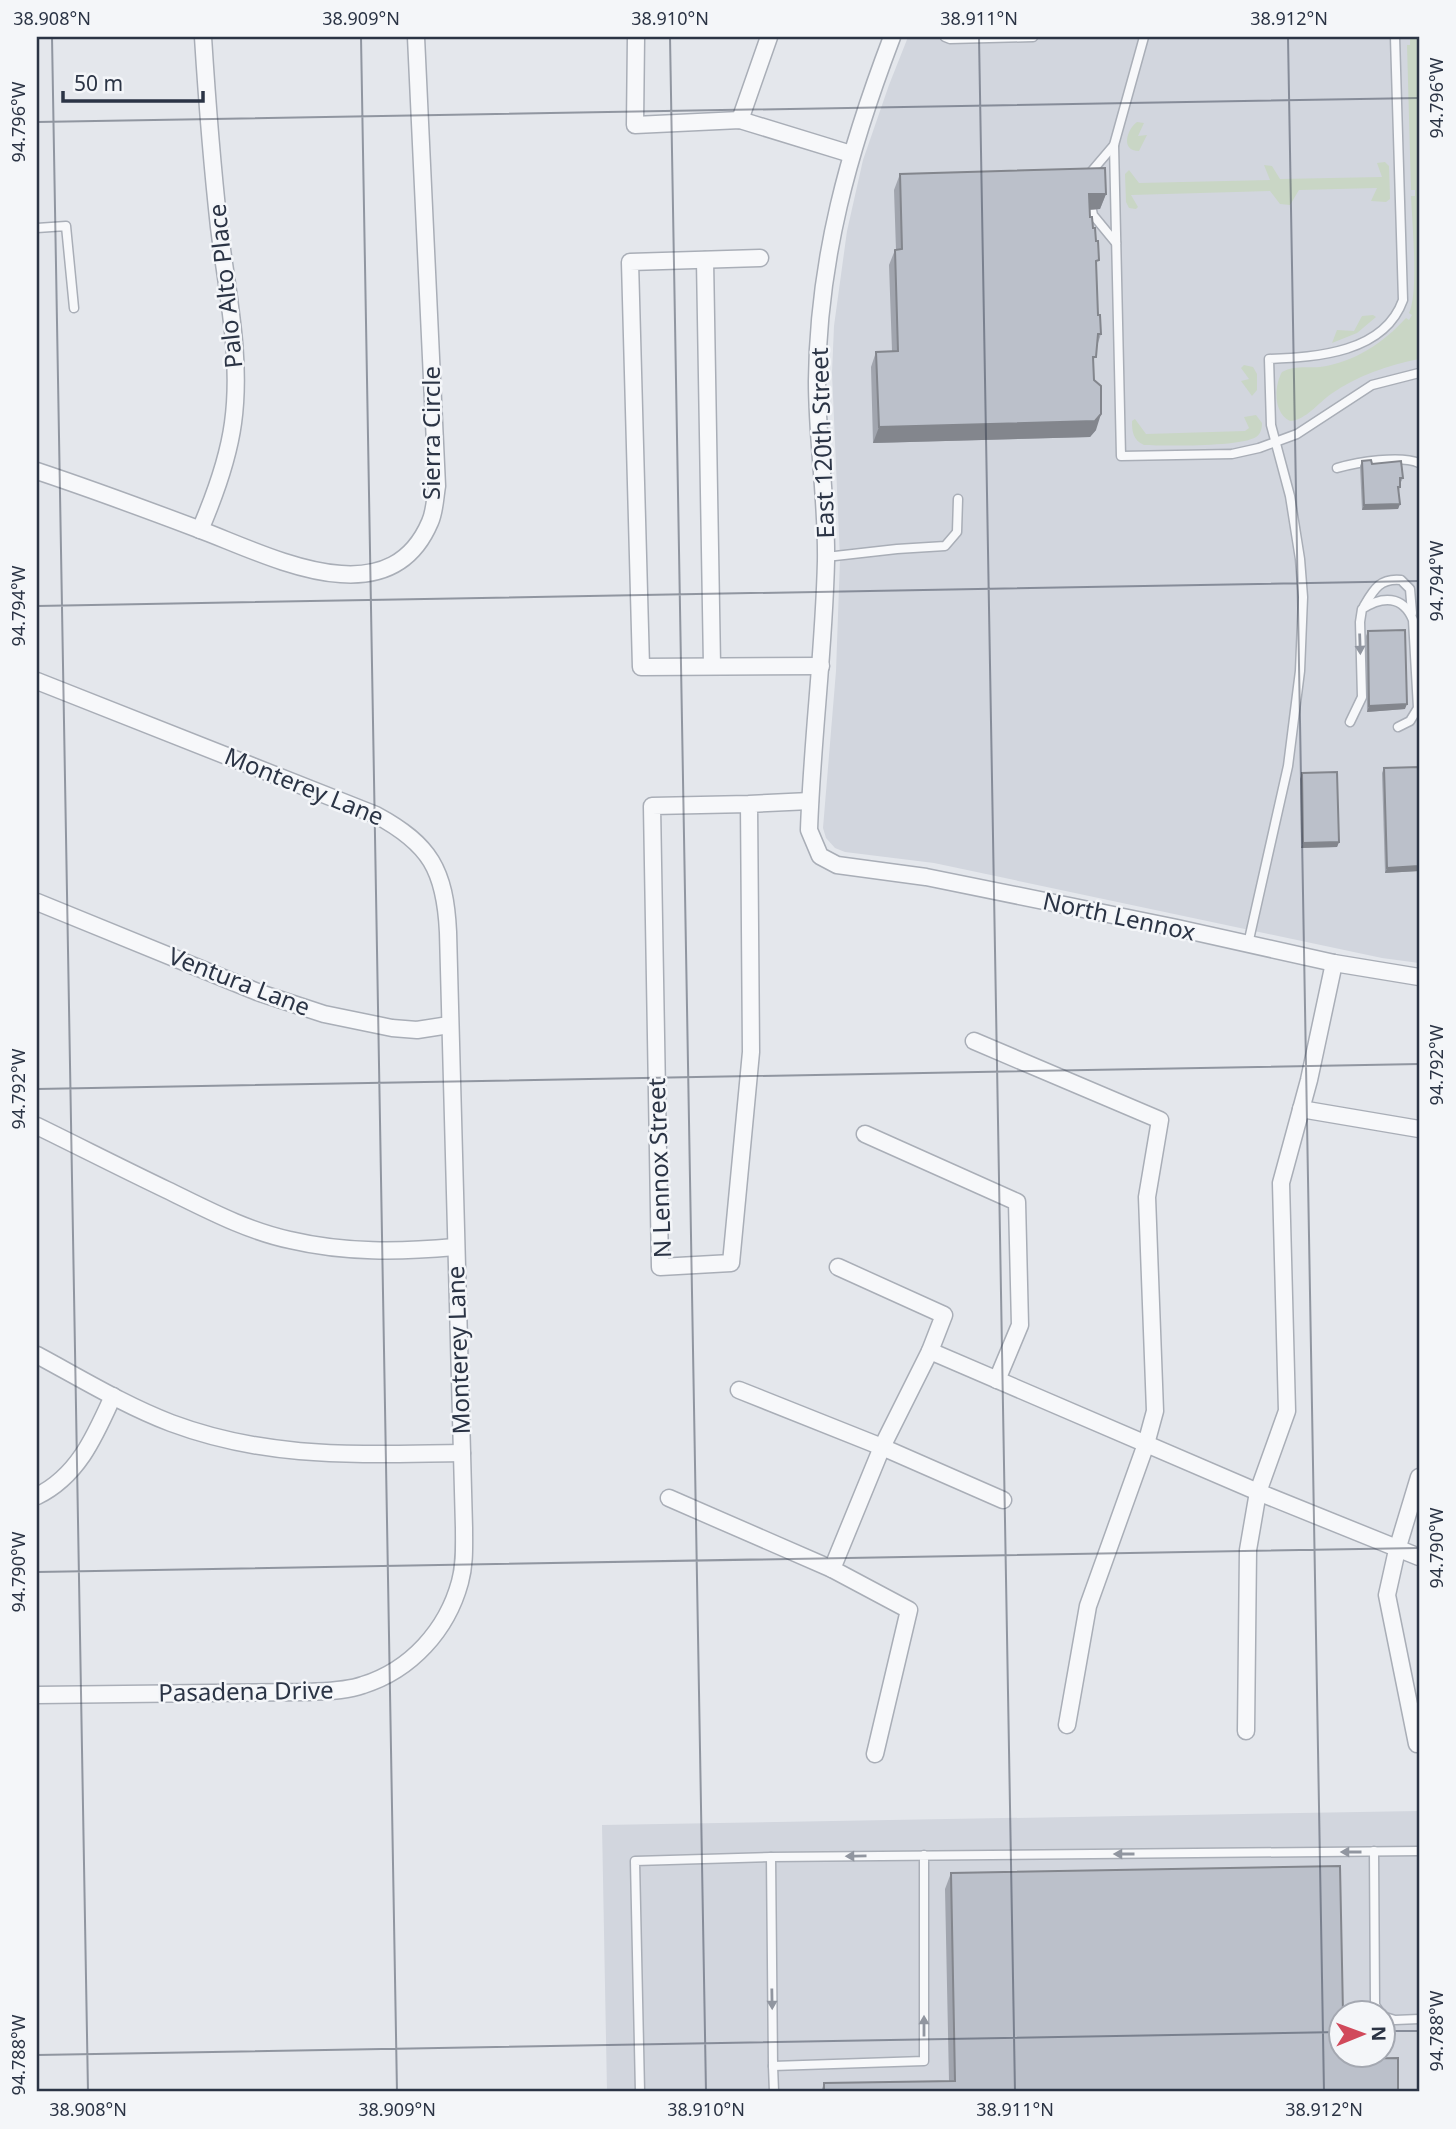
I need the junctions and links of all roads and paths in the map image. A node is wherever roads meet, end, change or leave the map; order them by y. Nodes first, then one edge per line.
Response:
1 (203, 37) edge
2 (416, 37) edge
3 (636, 37) edge
4 (769, 37) edge
5 (892, 37) edge
6 (945, 37) edge
7 (1034, 37) edge
8 (1144, 37) edge
9 (1395, 37) edge
10 (740, 120) junction
11 (1114, 145) junction
12 (851, 154) junction
13 (1092, 184) edge
14 (1092, 210) edge
15 (37, 228) edge
16 (1116, 243) junction
17 (760, 258) dead end
18 (705, 260) junction
19 (74, 308) dead end
20 (1419, 373) edge
21 (1276, 442) junction
22 (1419, 463) edge
23 (1338, 468) dead end
24 (37, 471) edge
25 (958, 499) dead end
26 (200, 530) junction
27 (826, 557) junction
28 (1362, 609) junction
29 (1413, 620) junction
30 (712, 665) junction
31 (821, 666) junction
32 (37, 681) edge
33 (1350, 722) dead end
34 (1398, 727) dead end
35 (810, 801) junction
36 (749, 804) junction
37 (820, 856) joint
38 (37, 902) edge
39 (1248, 944) junction
40 (1334, 963) junction
41 (1419, 977) edge
42 (449, 1025) junction
43 (974, 1041) dead end
44 (1301, 1109) junction
45 (37, 1126) edge
46 (1419, 1129) edge
47 (865, 1134) dead end
48 (456, 1248) junction
49 (838, 1267) dead end
50 (930, 1351) junction
51 (37, 1355) edge
52 (997, 1380) junction
53 (739, 1390) dead end
54 (113, 1396) junction
55 (1146, 1444) junction
56 (882, 1447) junction
57 (462, 1453) junction
58 (1419, 1477) edge
59 (1258, 1492) junction
60 (37, 1496) edge
61 (669, 1498) dead end
62 (1003, 1500) dead end
63 (1397, 1550) junction
64 (1419, 1558) edge
65 (832, 1569) junction
66 (37, 1695) edge
67 (1067, 1725) dead end
68 (1246, 1731) dead end
69 (1417, 1744) dead end
70 (875, 1754) dead end
71 (1419, 1851) edge
72 (1374, 1852) junction
73 (924, 1855) junction
74 (771, 1857) junction
75 (1375, 2000) edge
76 (1419, 2019) edge
77 (1396, 2020) edge
78 (773, 2066) junction
79 (640, 2092) edge
80 (774, 2092) edge

1 - 26 street, Palo Alto Place
2 - 26 street, Sierra Circle
3 - 10 street
4 - 10 street
5 - 12 street, East 120th Street
6 - 7 lane
8 - 11 lane
9 - 21 lane
10 - 12 street
11 - 13 lane
11 - 16 lane
12 - 27 street, East 120th Street
14 - 16 lane
15 - 19 lane
16 - 21 lane
17 - 18 street
18 - 30 street
18 - 30 street
20 - 21 lane
21 - 39 lane
22 - 23 lane
24 - 26 street, Sierra Circle
25 - 27 lane
27 - 31 street, East 120th Street
28 - 29 lane
28 - 29 lane
28 -> 33 lane
29 - 34 lane
30 - 31 street
31 - 35 street, East 120th Street
32 - 42 street, Monterey Lane
35 - 36 street, N Lennox Street
35 - 37 street, East 120th Street
36 - 36 street, N Lennox Street
37 - 39 street, North Lennox
38 - 42 street, Ventura Lane
39 - 40 street, North Lennox
40 - 41 street, North Lennox
40 - 44 street
42 - 48 street, Monterey Lane
43 - 55 street
44 - 46 street
44 - 59 street
45 - 48 street, Monterey Lane
47 - 52 street
48 - 57 street, Monterey Lane
49 - 50 street
50 - 52 street
50 - 56 street
51 - 54 street
52 - 55 street
53 - 56 street
54 - 57 street
54 - 60 street
55 - 59 street
55 - 67 street
56 - 62 street
56 - 65 street
57 - 66 street, Pasadena Drive
58 - 63 street
59 - 63 street
59 - 68 street
61 - 65 street
63 - 64 street
63 - 69 street
65 - 70 street
71 - 72 lane
72 -> 73 lane
72 - 75 lane
73 -> 74 lane
78 -> 73 lane
74 -> 78 lane
74 - 79 lane
76 - 77 lane
78 - 80 lane

